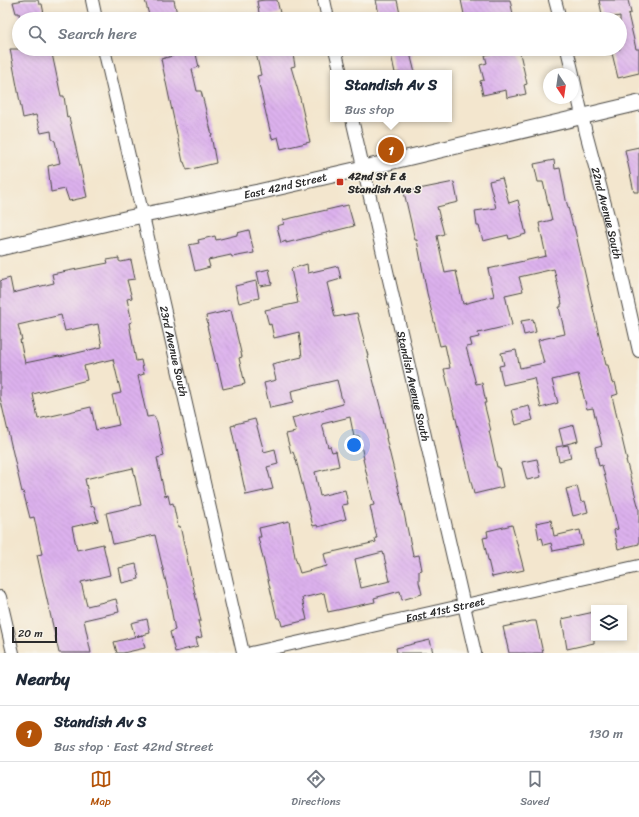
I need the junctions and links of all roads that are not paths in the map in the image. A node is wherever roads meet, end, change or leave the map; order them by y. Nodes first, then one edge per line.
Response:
1 (92, 0) edge
2 (324, 0) edge
3 (555, 0) edge
4 (95, 12) edge
5 (327, 12) edge
6 (558, 12) edge
7 (106, 56) edge
8 (337, 56) edge
9 (569, 56) edge
10 (571, 68) edge
11 (340, 70) edge
12 (579, 102) edge
13 (639, 103) edge
14 (582, 116) junction
15 (353, 122) edge
16 (363, 168) junction
17 (143, 216) junction
18 (0, 248) edge
19 (639, 351) edge
20 (639, 566) edge
21 (0, 597) edge
22 (464, 605) junction
23 (13, 653) edge
24 (243, 653) edge
25 (251, 653) edge
26 (475, 653) edge

1 - 4 street
2 - 5 street
3 - 6 street
7 - 17 street, 23rd Avenue South
8 - 11 street
9 - 10 street, 22nd Avenue South
12 - 14 street, 22nd Avenue South
13 - 14 street, East 42nd Street
14 - 16 street, East 42nd Street
14 - 19 street, 22nd Avenue South
15 - 16 street, Standish Avenue South
16 - 17 street, East 42nd Street
16 - 22 street, Standish Avenue South
17 - 18 street, East 42nd Street
17 - 24 street, 23rd Avenue South
20 - 22 street, East 41st Street
21 - 23 street
22 - 25 street, East 41st Street
22 - 26 street, Standish Avenue South

